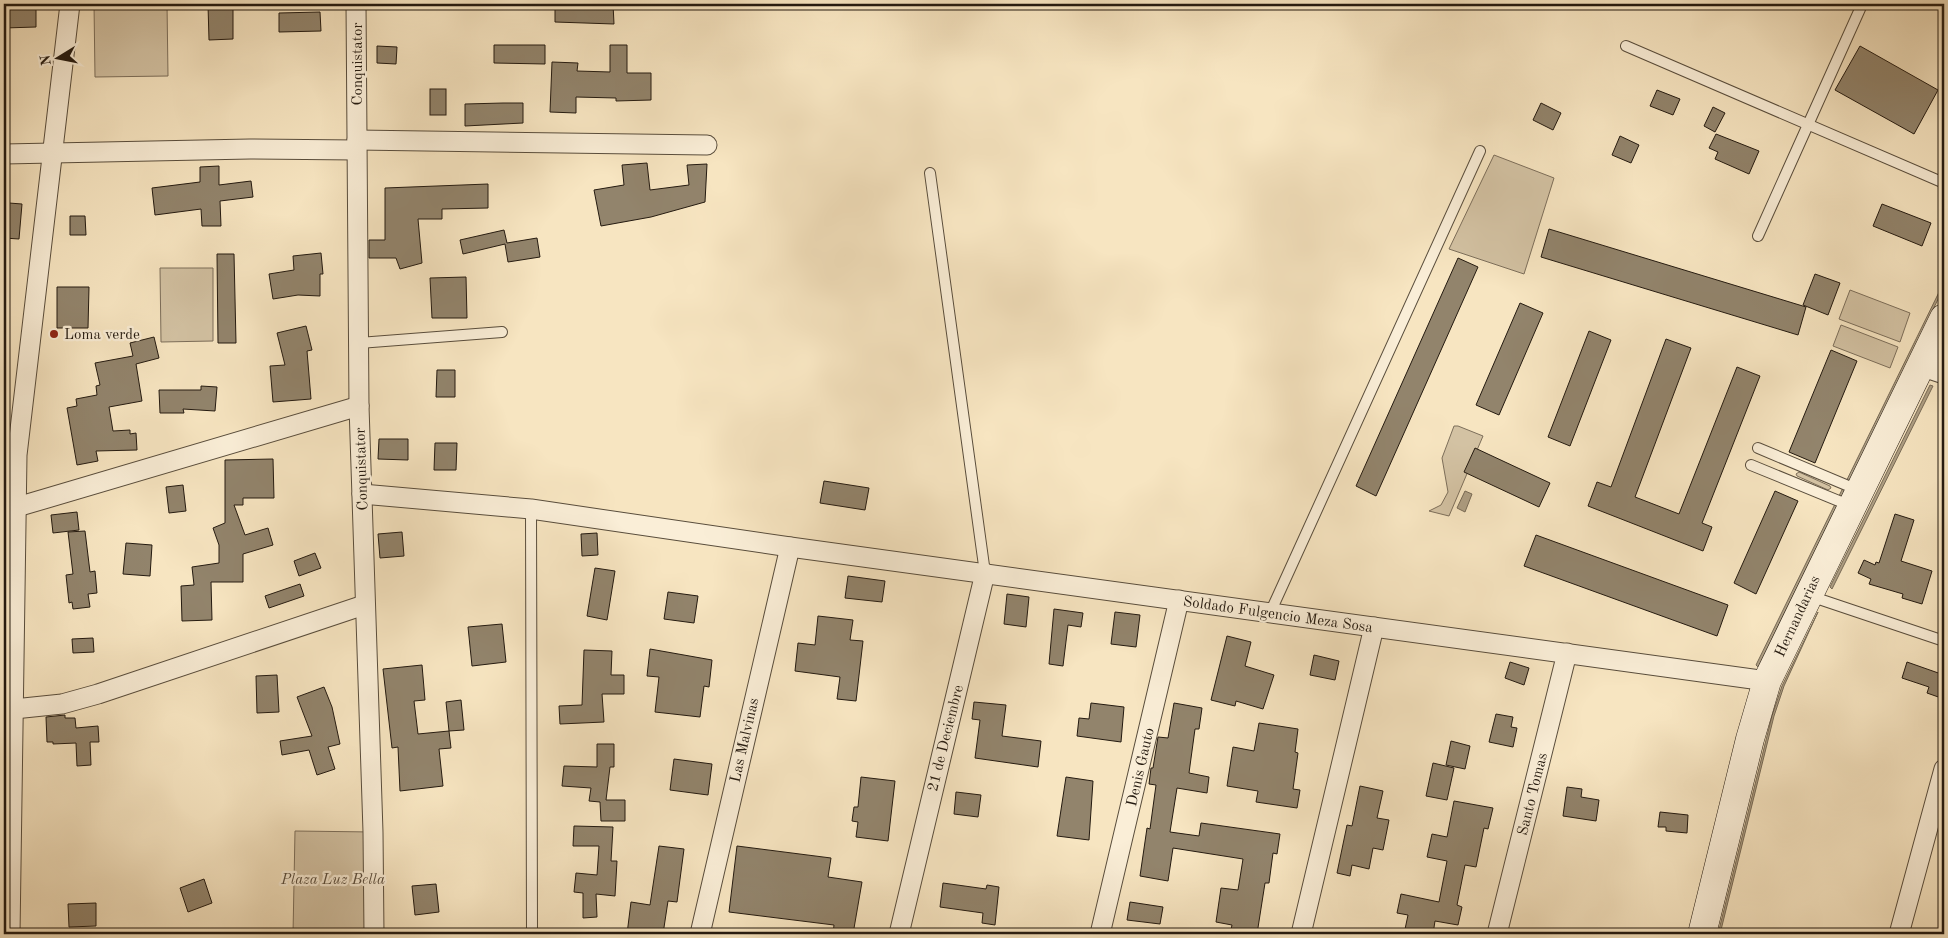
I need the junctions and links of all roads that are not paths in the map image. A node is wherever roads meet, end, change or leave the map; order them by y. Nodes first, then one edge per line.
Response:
1 (70, 4) edge
2 (356, 4) edge
3 (1860, 9) dead end
4 (1626, 46) dead end
5 (1808, 124) junction
6 (357, 145) junction
7 (707, 145) dead end
8 (1480, 151) dead end
9 (52, 153) junction
10 (4, 154) edge
11 (930, 173) dead end
12 (1944, 183) edge
13 (1758, 236) dead end
14 (1944, 318) edge
15 (502, 332) dead end
16 (359, 344) junction
17 (1932, 370) edge
18 (359, 406) junction
19 (1758, 448) dead end
20 (1751, 465) dead end
21 (362, 494) junction
22 (1855, 498) junction
23 (17, 508) junction
24 (531, 509) junction
25 (790, 547) junction
26 (985, 573) junction
27 (1807, 595) junction
28 (1180, 600) junction
29 (364, 605) junction
30 (1270, 613) junction
31 (1374, 627) junction
32 (1944, 641) edge
33 (10, 645) edge
34 (1567, 653) junction
35 (1767, 681) junction
36 (14, 709) junction
37 (1944, 769) edge
38 (10, 934) edge
39 (374, 934) edge
40 (532, 934) edge
41 (700, 934) edge
42 (899, 934) edge
43 (1100, 934) edge
44 (1301, 934) edge
45 (1497, 934) edge
46 (1702, 934) edge
47 (1899, 934) edge

1 - 9 street
2 - 6 street, Conquistator
3 - 5 lane
4 - 5 lane
5 - 12 lane
5 - 13 lane
6 - 7 street
6 - 9 street
6 - 16 street, Conquistator
8 - 30 lane
9 - 10 street
9 - 23 street
11 - 26 lane
14 - 17 street, Hernandarias
15 - 16 lane
16 - 18 street, Conquistator
17 - 22 street, Hernandarias
18 - 21 street, Conquistator
18 - 23 street
19 - 22 lane
20 - 22 lane
21 - 24 street, Soldado Fulgencio Meza Sosa
21 - 29 street, Conquistator
22 - 27 street, Hernandarias
23 - 33 street
24 - 25 street, Soldado Fulgencio Meza Sosa
24 - 40 lane
25 - 26 street, Soldado Fulgencio Meza Sosa
25 - 41 street, Las Malvinas
26 - 28 street, Soldado Fulgencio Meza Sosa
26 - 42 street, 21 de Deciembre
27 - 32 lane
27 - 35 street, Hernandarias
28 - 30 street, Soldado Fulgencio Meza Sosa
28 - 43 street, Denis Gauto
29 - 36 street
29 - 39 street, Conquistator
30 - 31 street, Soldado Fulgencio Meza Sosa
31 - 34 street, Soldado Fulgencio Meza Sosa
31 - 44 street
33 - 36 street
34 - 35 street, Soldado Fulgencio Meza Sosa
34 - 45 street, Santo Tomas
35 - 46 street, Hernandarias
36 - 38 street
37 - 47 street

